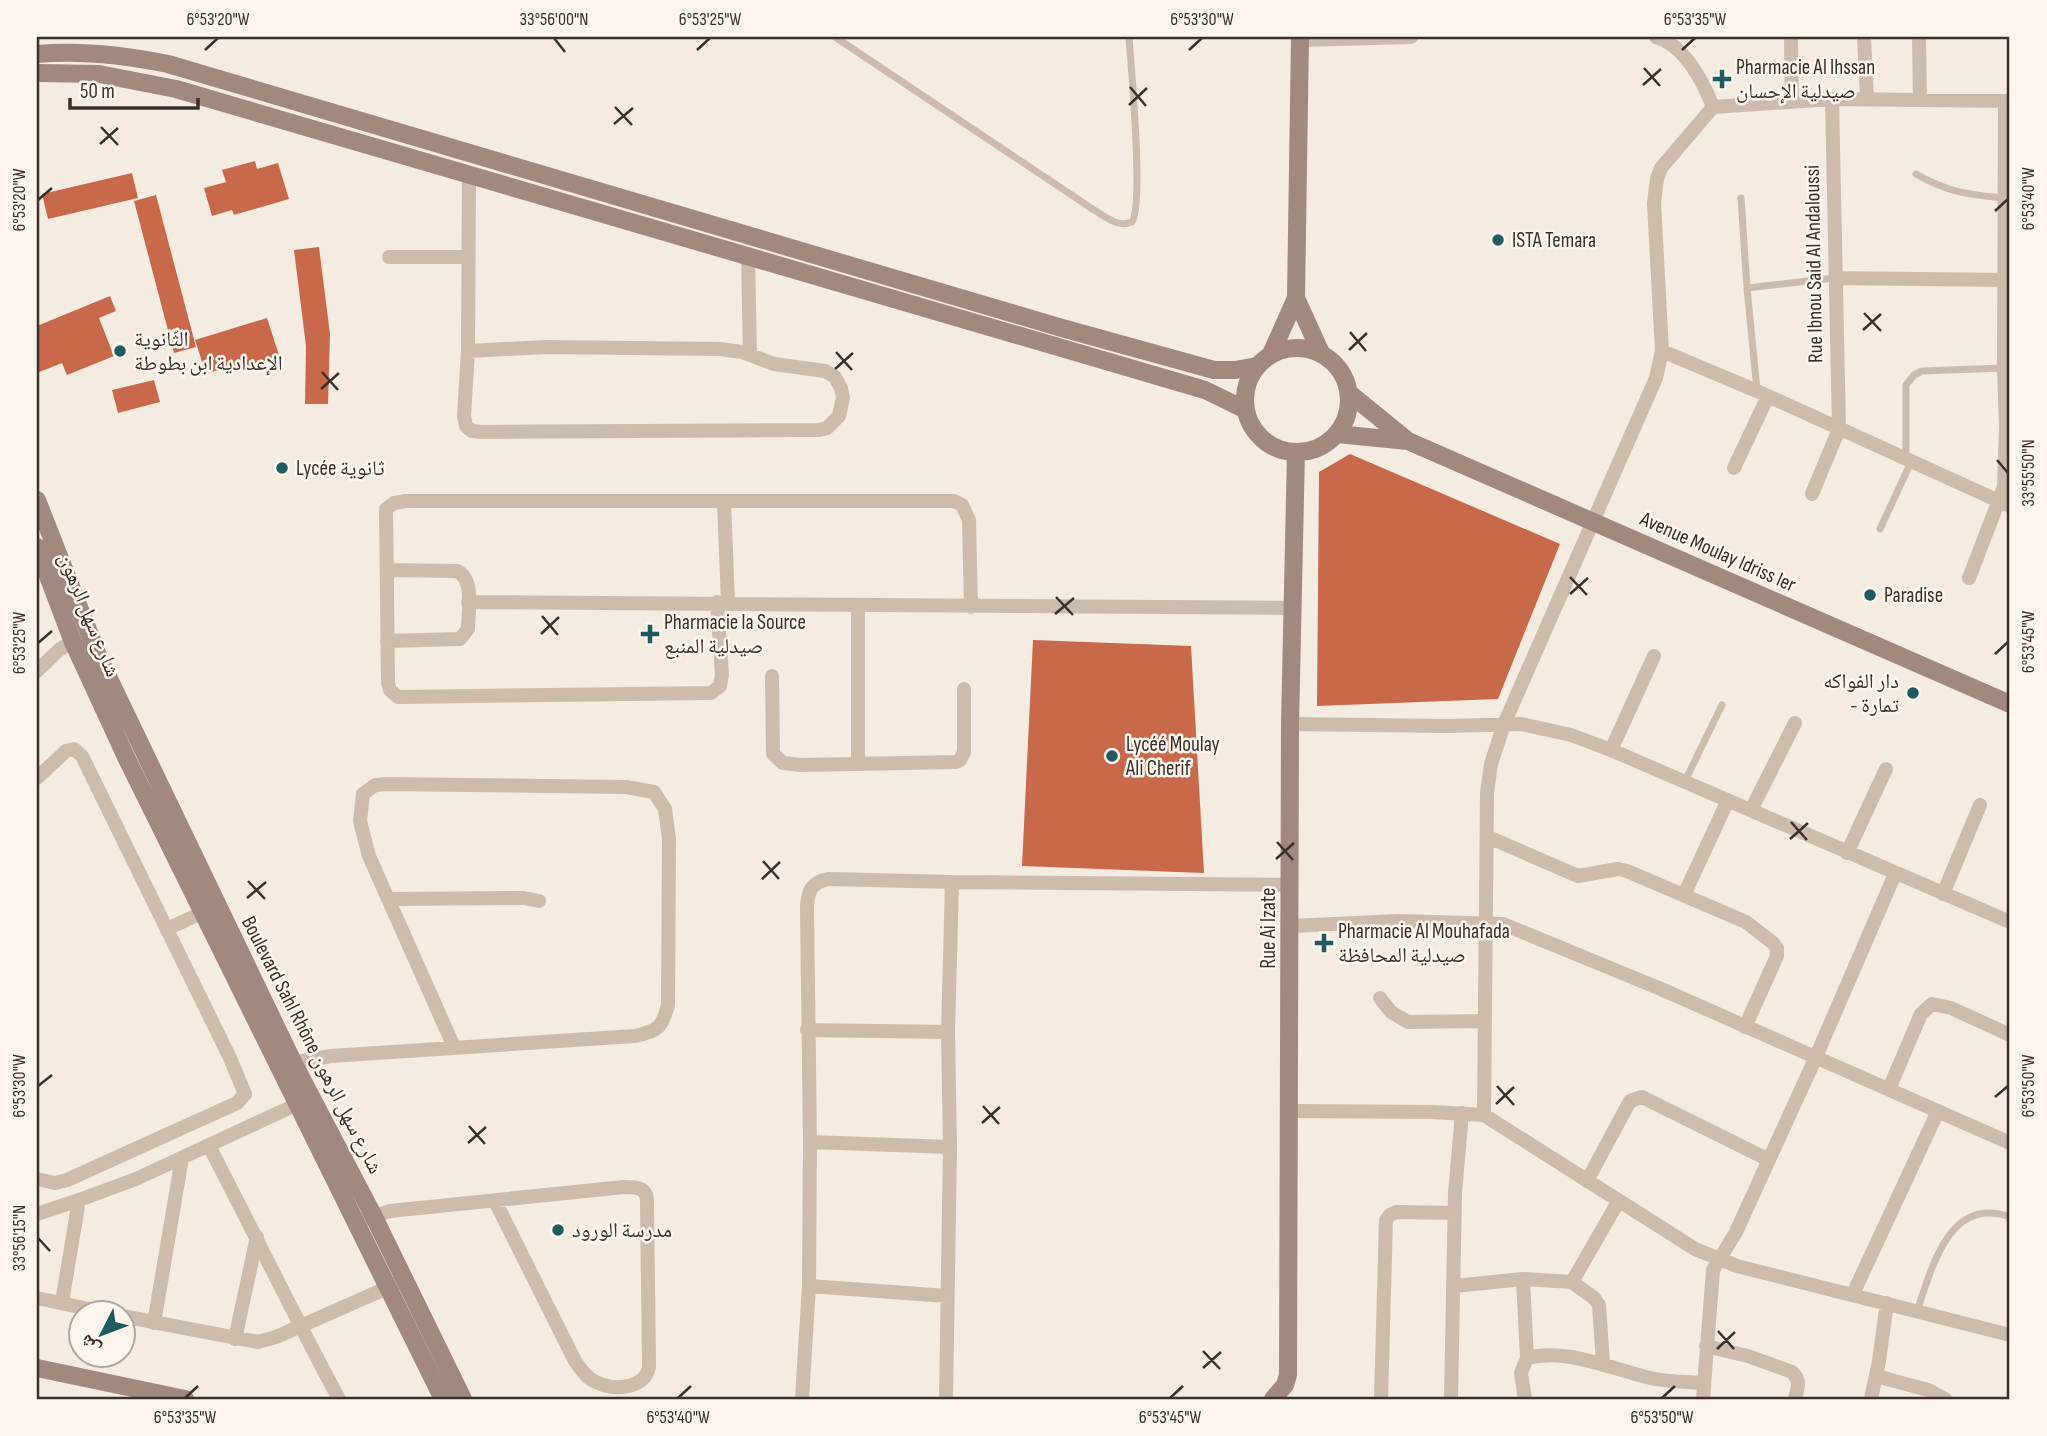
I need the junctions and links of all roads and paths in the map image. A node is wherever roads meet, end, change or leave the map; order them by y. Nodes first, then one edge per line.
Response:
1 (835, 37) edge
2 (1129, 37) edge
3 (1411, 37) edge
4 (1661, 37) edge
5 (1791, 37) edge
6 (1864, 37) edge
7 (1919, 37) edge
8 (1300, 38) edge
9 (37, 54) edge
10 (37, 73) edge
11 (1832, 99) junction
12 (1867, 99) junction
13 (1920, 99) junction
14 (2008, 101) edge
15 (1792, 102) junction
16 (1713, 107) junction
17 (1916, 174) dead end
18 (469, 175) junction
19 (1741, 198) dead end
20 (2004, 198) junction
21 (748, 255) junction
22 (388, 257) dead end
23 (468, 257) junction
24 (1835, 278) junction
25 (2004, 280) junction
26 (1747, 288) junction
27 (1296, 298) junction
28 (2008, 329) edge
29 (468, 351) junction
30 (1662, 351) junction
31 (1321, 354) junction
32 (750, 355) junction
33 (1264, 360) junction
34 (2004, 368) junction
35 (1349, 393) junction
36 (1763, 393) junction
37 (1246, 410) junction
38 (2008, 427) edge
39 (1839, 429) junction
40 (1337, 434) junction
41 (1408, 441) junction
42 (1296, 452) junction
43 (1909, 459) junction
44 (1734, 468) dead end
45 (1812, 494) dead end
46 (37, 500) edge
47 (724, 501) junction
48 (2005, 503) edge
49 (1594, 522) junction
50 (1880, 529) dead end
51 (37, 547) edge
52 (387, 570) junction
53 (1969, 578) dead end
54 (468, 602) junction
55 (722, 602) junction
56 (858, 605) junction
57 (971, 607) junction
58 (1292, 608) junction
59 (81, 638) junction
60 (387, 641) junction
61 (1654, 656) dead end
62 (37, 671) edge
63 (772, 676) dead end
64 (964, 689) dead end
65 (100, 700) joint
66 (2010, 704) edge
67 (1722, 705) dead end
68 (1794, 723) dead end
69 (1290, 724) junction
70 (1504, 724) junction
71 (1611, 750) junction
72 (858, 763) junction
73 (1886, 769) dead end
74 (37, 778) edge
75 (1685, 782) junction
76 (1728, 800) junction
77 (1980, 805) dead end
78 (1752, 810) junction
79 (1488, 837) junction
80 (1847, 853) junction
81 (1895, 874) junction
82 (953, 882) junction
83 (1291, 885) junction
84 (1943, 894) junction
85 (1684, 895) junction
86 (389, 899) junction
87 (539, 901) dead end
88 (209, 910) junction
89 (2010, 922) edge
90 (1487, 923) junction
91 (1291, 926) junction
92 (167, 929) junction
93 (1380, 998) dead end
94 (1485, 1021) junction
95 (1745, 1027) junction
96 (807, 1030) junction
97 (948, 1031) junction
98 (2010, 1035) edge
99 (454, 1047) junction
100 (1815, 1059) junction
101 (286, 1064) junction
102 (1889, 1089) junction
103 (304, 1101) junction
104 (1289, 1111) junction
105 (1938, 1111) junction
106 (1462, 1113) junction
107 (1484, 1115) junction
108 (810, 1142) junction
109 (2010, 1143) edge
110 (209, 1146) junction
111 (950, 1147) junction
112 (182, 1158) junction
113 (1769, 1160) junction
114 (37, 1179) edge
115 (1587, 1181) junction
116 (79, 1200) junction
117 (495, 1200) junction
118 (1618, 1202) junction
119 (1455, 1213) junction
120 (37, 1214) edge
121 (2010, 1217) edge
122 (365, 1218) junction
123 (257, 1237) junction
124 (1718, 1259) junction
125 (1523, 1279) junction
126 (1572, 1283) junction
127 (396, 1284) junction
128 (808, 1286) junction
129 (1454, 1286) junction
130 (1853, 1294) junction
131 (947, 1296) junction
132 (37, 1297) edge
133 (62, 1302) junction
134 (66, 1303) edge
135 (1888, 1303) junction
136 (1917, 1311) junction
137 (136, 1319) edge
138 (154, 1323) junction
139 (300, 1326) junction
140 (2010, 1335) edge
141 (235, 1339) junction
142 (1706, 1346) junction
143 (1527, 1358) junction
144 (1603, 1364) junction
145 (37, 1368) edge
146 (1876, 1376) junction
147 (1704, 1383) junction
148 (185, 1399) edge
149 (339, 1399) edge
150 (443, 1399) edge
151 (463, 1399) edge
152 (802, 1399) edge
153 (946, 1399) edge
154 (1273, 1399) edge
155 (1381, 1399) edge
156 (1451, 1399) edge
157 (1525, 1399) edge
158 (1703, 1399) edge
159 (1796, 1399) edge
160 (1871, 1399) edge
161 (1945, 1399) edge

1 - 2 lane
3 - 8 street
4 - 16 street
5 - 15 street
6 - 12 street
7 - 13 street
8 - 27 street
9 - 33 street
10 - 18 street
11 - 12 street
11 - 15 street
11 - 24 street, Rue Ibnou Said Al Andaloussi
12 - 13 street
13 - 14 street
14 - 20 street
15 - 16 street
16 - 30 street
17 - 20 lane
18 - 21 street
18 - 23 street
19 - 26 lane
20 - 25 street
21 - 32 street
21 - 37 street
22 - 23 street
23 - 29 street
24 - 25 street
24 - 26 lane
24 - 39 street, Rue Ibnou Said Al Andaloussi
25 - 28 street
26 - 36 lane
27 - 31 street
27 - 33 street
28 - 34 street
29 - 32 street
29 - 32 street
30 - 36 street
30 - 49 street
31 - 33 street
31 - 35 street
33 - 37 street
34 - 38 street
34 - 43 lane
35 - 40 street
35 - 41 street
36 - 39 street
36 - 44 street
37 - 42 street
38 - 48 street
39 - 43 street
39 - 45 street
40 - 41 street
40 - 42 street
41 - 49 street, Avenue Moulay Idriss Ier
42 - 58 street, Rue Ai Izate
43 - 48 street
43 - 50 lane
46 - 59 street, شارع سهل الرهون
47 - 52 street
47 - 55 street
47 - 57 street
48 - 53 street
49 - 66 street, Avenue Moulay Idriss Ier
49 - 70 street
51 - 59 street, شارع سهل الرهون
52 - 54 street
52 - 60 street
54 - 55 street
54 - 60 street
55 - 56 street
55 - 60 street
56 - 57 street
56 - 72 street
57 - 58 street
58 - 69 street, Rue Ai Izate
59 - 62 street
59 - 65 street, شارع سهل الرهون
59 - 88 street, Boulevard Sahl Rhône شارع سهل الرهون
61 - 71 street
63 - 72 street
64 - 72 street
65 - 88 street, Boulevard Sahl Rhône شارع سهل الرهون
67 - 75 lane
68 - 78 street
69 - 70 street
69 - 83 street, Rue Ai Izate
70 - 71 street
70 - 79 street
71 - 75 street
73 - 80 street
74 - 92 street
75 - 76 street
76 - 78 street
76 - 85 street
77 - 84 street
78 - 80 street
79 - 85 street
79 - 90 street
80 - 81 street
81 - 84 street
81 - 100 street
82 - 83 street
82 - 96 street
82 - 97 street
83 - 91 street, Rue Ai Izate
84 - 89 street
85 - 95 street
86 - 87 street
86 - 99 street
86 - 99 street
88 - 92 street
88 - 101 street, Boulevard Sahl Rhône شارع سهل الرهون
90 - 91 street
90 - 94 street
90 - 95 street
91 - 104 street, Rue Ai Izate
92 - 114 street
93 - 94 street
94 - 107 street
95 - 100 street
96 - 97 street
96 - 108 street
97 - 111 street
98 - 102 street
99 - 101 street
100 - 102 street
100 - 113 street
101 - 103 street, Boulevard Sahl Rhône شارع سهل الرهون
102 - 105 street
103 - 110 street
103 - 122 street, Boulevard Sahl Rhône شارع سهل الرهون
104 - 106 street
104 - 154 street, Rue Ai Izate
105 - 109 street
105 - 130 street
106 - 107 street
106 - 119 street
107 - 115 street
108 - 111 street
108 - 128 street
110 - 112 street
110 - 123 street
111 - 131 street
112 - 116 street
112 - 138 street
113 - 115 street
113 - 124 street
115 - 118 street
116 - 120 street
116 - 133 street
117 - 117 street
117 - 122 street
118 - 124 street
118 - 126 street
119 - 129 street
119 - 155 street
121 - 136 lane
122 - 127 street, Boulevard Sahl Rhône شارع سهل الرهون
123 - 139 street
123 - 141 street
124 - 130 street
124 - 142 street
125 - 126 street
125 - 129 street
125 - 143 street
126 - 144 street
127 - 139 street
127 - 150 street, Boulevard Sahl Rhône شارع سهل الرهون
127 - 151 street, Boulevard Sahl Rhône شارع سهل الرهون
128 - 131 street
128 - 152 street
129 - 156 street
130 - 135 street
131 - 153 street
132 - 133 street
133 - 134 street
135 - 136 street
135 - 146 street
136 - 140 street
137 - 138 street
138 - 141 street
139 - 141 street
139 - 149 street
142 - 147 street
142 - 159 street
143 - 144 street
143 - 157 street
144 - 147 street
145 - 148 street
146 - 160 street
146 - 161 street
147 - 158 street

